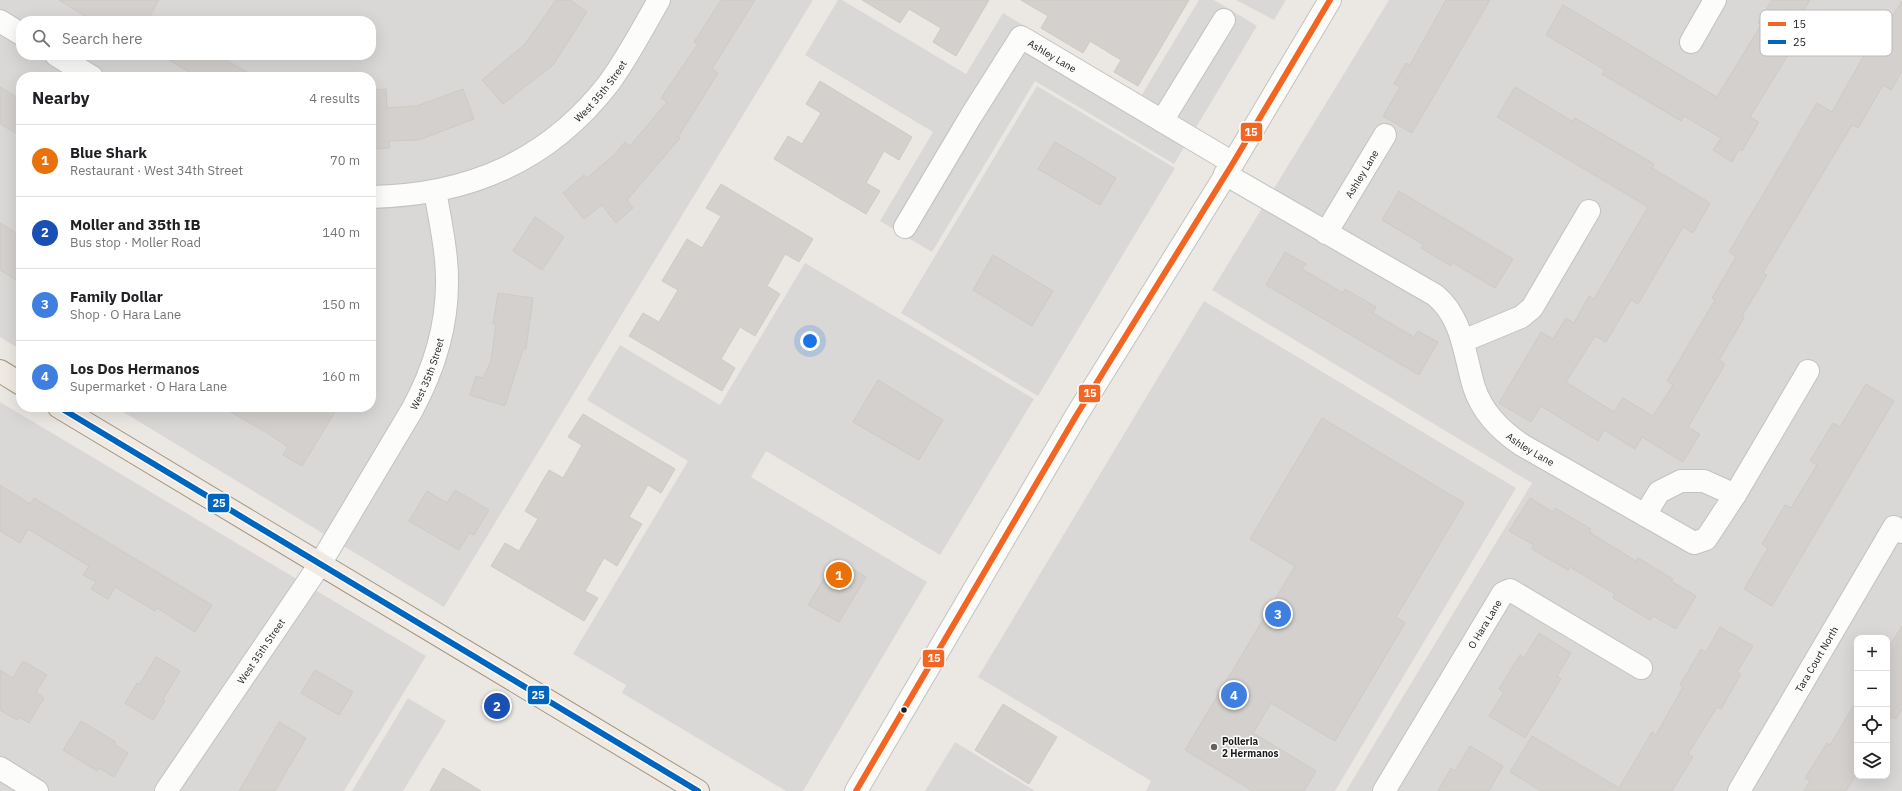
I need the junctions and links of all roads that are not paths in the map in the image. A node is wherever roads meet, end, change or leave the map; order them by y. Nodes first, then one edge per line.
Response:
1 (659, 0) edge
2 (1330, 0) edge
3 (1715, 0) edge
4 (1224, 20) dead end
5 (0, 21) edge
6 (16, 31) edge
7 (1691, 42) dead end
8 (64, 60) edge
9 (84, 72) edge
10 (1162, 121) junction
11 (1385, 135) dead end
12 (1229, 168) junction
13 (435, 191) junction
14 (376, 197) edge
15 (1589, 211) dead end
16 (905, 226) dead end
17 (1326, 233) junction
18 (1463, 341) junction
19 (1808, 371) dead end
20 (0, 372) edge
21 (16, 381) edge
22 (67, 412) edge
23 (1735, 495) junction
24 (1646, 516) junction
25 (1898, 530) edge
26 (320, 564) junction
27 (1641, 668) dead end
28 (0, 768) edge
29 (37, 791) edge
30 (166, 791) edge
31 (698, 791) edge
32 (856, 791) edge
33 (1384, 791) edge
34 (1740, 791) edge

1 - 13 street, West 35th Street
2 - 12 street
3 - 7 street
4 - 10 street
5 - 6 street
8 - 9 street
10 - 12 street, Ashley Lane
10 - 16 street, Ashley Lane
11 - 17 street, Ashley Lane
12 - 17 street, Ashley Lane
12 - 32 street
13 - 14 street
13 - 26 street, West 35th Street
15 - 18 street
17 - 18 street, Ashley Lane
18 - 24 street, Ashley Lane
19 - 23 street, Ashley Lane
20 - 21 main road
22 - 26 main road
23 - 24 street
23 - 24 street, Ashley Lane
25 - 34 street, Tara Court North
26 - 30 street, West 35th Street
26 - 31 main road
27 - 33 street, O Hara Lane
28 - 29 street

